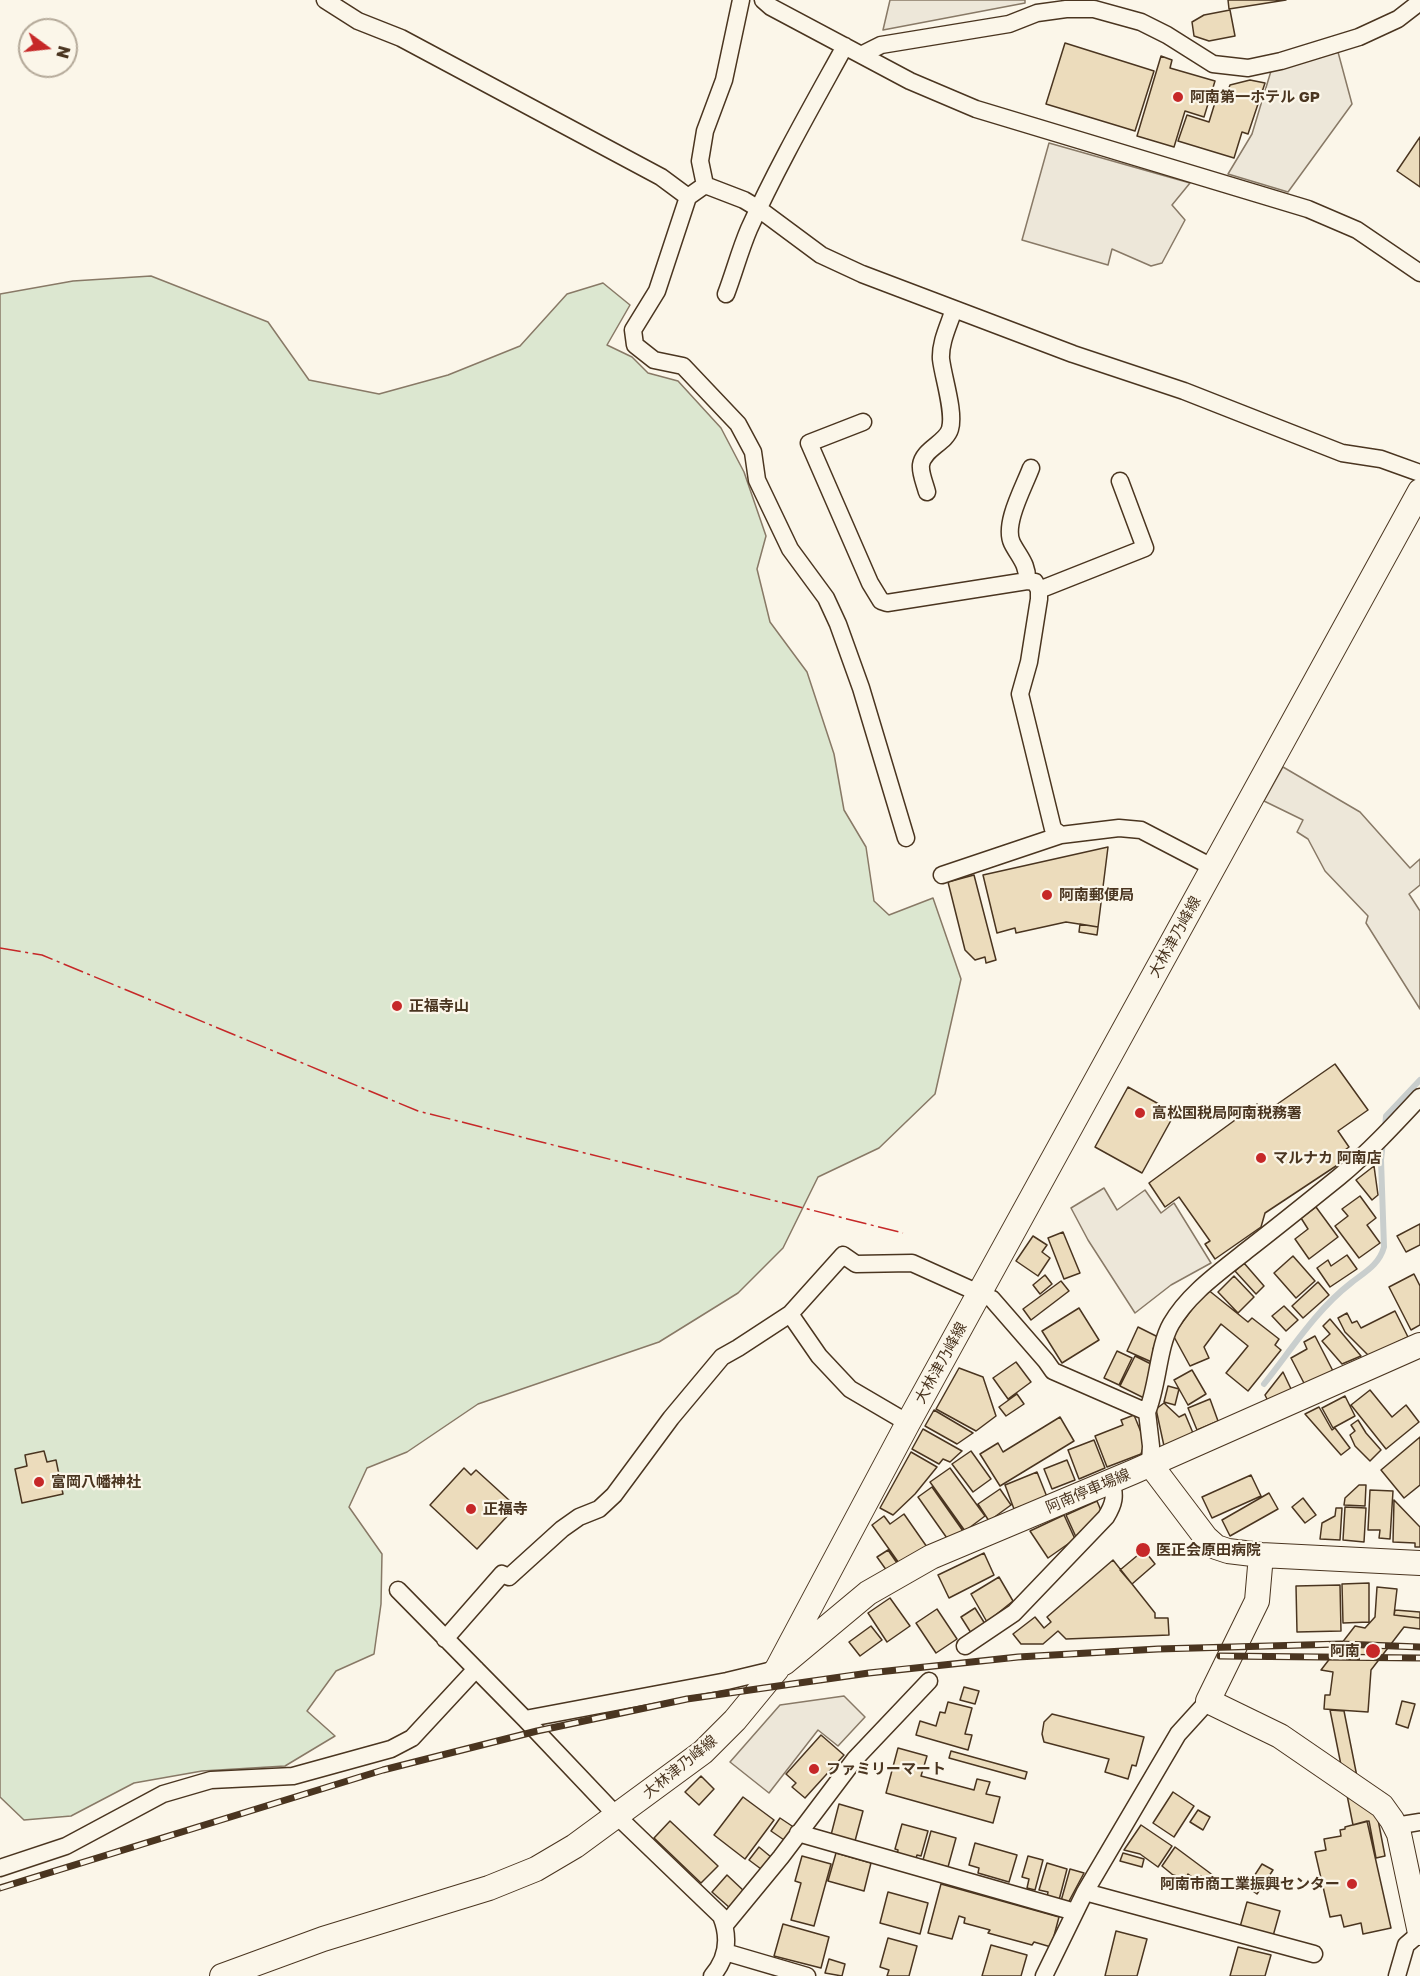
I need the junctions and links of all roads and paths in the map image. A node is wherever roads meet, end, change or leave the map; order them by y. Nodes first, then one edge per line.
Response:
1 (326, 0) edge
2 (741, 0) edge
3 (763, 0) edge
4 (1420, 2) edge
5 (845, 46) junction
6 (861, 55) junction
7 (705, 185) junction
8 (688, 197) junction
9 (759, 209) junction
10 (1420, 273) edge
11 (726, 294) dead end
12 (954, 309) junction
13 (863, 422) dead end
14 (1031, 468) dead end
15 (1420, 474) edge
16 (1119, 481) dead end
17 (1420, 491) edge
18 (927, 492) dead end
19 (1033, 585) junction
20 (1061, 836) junction
21 (906, 838) dead end
22 (1214, 868) junction
23 (942, 875) dead end
24 (1420, 1097) edge
25 (980, 1294) junction
26 (790, 1314) junction
27 (1420, 1345) edge
28 (1147, 1412) junction
29 (908, 1423) junction
30 (1150, 1464) junction
31 (1111, 1481) junction
32 (1261, 1555) junction
33 (1420, 1563) edge
34 (398, 1590) dead end
35 (445, 1639) junction
36 (965, 1646) dead end
37 (476, 1669) junction
38 (777, 1669) junction
39 (929, 1681) dead end
40 (1208, 1701) junction
41 (525, 1719) junction
42 (617, 1816) junction
43 (1420, 1822) edge
44 (1395, 1826) junction
45 (798, 1833) junction
46 (0, 1868) edge
47 (1085, 1892) junction
48 (1075, 1912) junction
49 (725, 1925) junction
50 (1420, 1933) edge
51 (725, 1952) junction
52 (1314, 1954) dead end
53 (222, 1976) edge
54 (712, 1976) edge
55 (807, 1976) edge
56 (1044, 1976) edge
57 (1397, 1976) edge

1 - 8 street
2 - 7 street
3 - 5 street
4 - 6 street
5 - 6 street
5 - 9 street
6 - 10 street
7 - 8 street
7 - 9 street
8 - 21 street
9 - 11 street
9 - 12 street
12 - 15 street
12 - 18 street
13 - 19 street
14 - 19 street
16 - 19 street
17 - 22 main road, 大林津乃峰線
19 - 20 street
20 - 22 street
20 - 23 street
22 - 25 main road, 大林津乃峰線
24 - 28 street
25 - 26 street
25 - 28 street
25 - 29 main road, 大林津乃峰線
26 - 29 street
26 - 35 street
27 - 30 main road, 阿南停車場線
28 - 30 street
29 - 38 main road, 大林津乃峰線
30 - 31 main road, 阿南停車場線
30 - 32 main road
31 - 36 street
31 - 38 main road, 阿南停車場線
32 - 33 main road
32 - 40 main road
34 - 35 street
35 - 37 street
37 - 41 street
37 - 46 street
38 - 41 street
38 - 42 main road, 大林津乃峰線
39 - 45 street
40 - 44 main road
40 - 47 street
41 - 42 street
42 - 49 street
42 - 53 main road, 大林津乃峰線
43 - 44 street
44 - 50 main road
45 - 48 street
45 - 49 street
47 - 48 street
47 - 52 street
48 - 56 street
49 - 51 street
50 - 57 street
51 - 54 street
51 - 55 street

